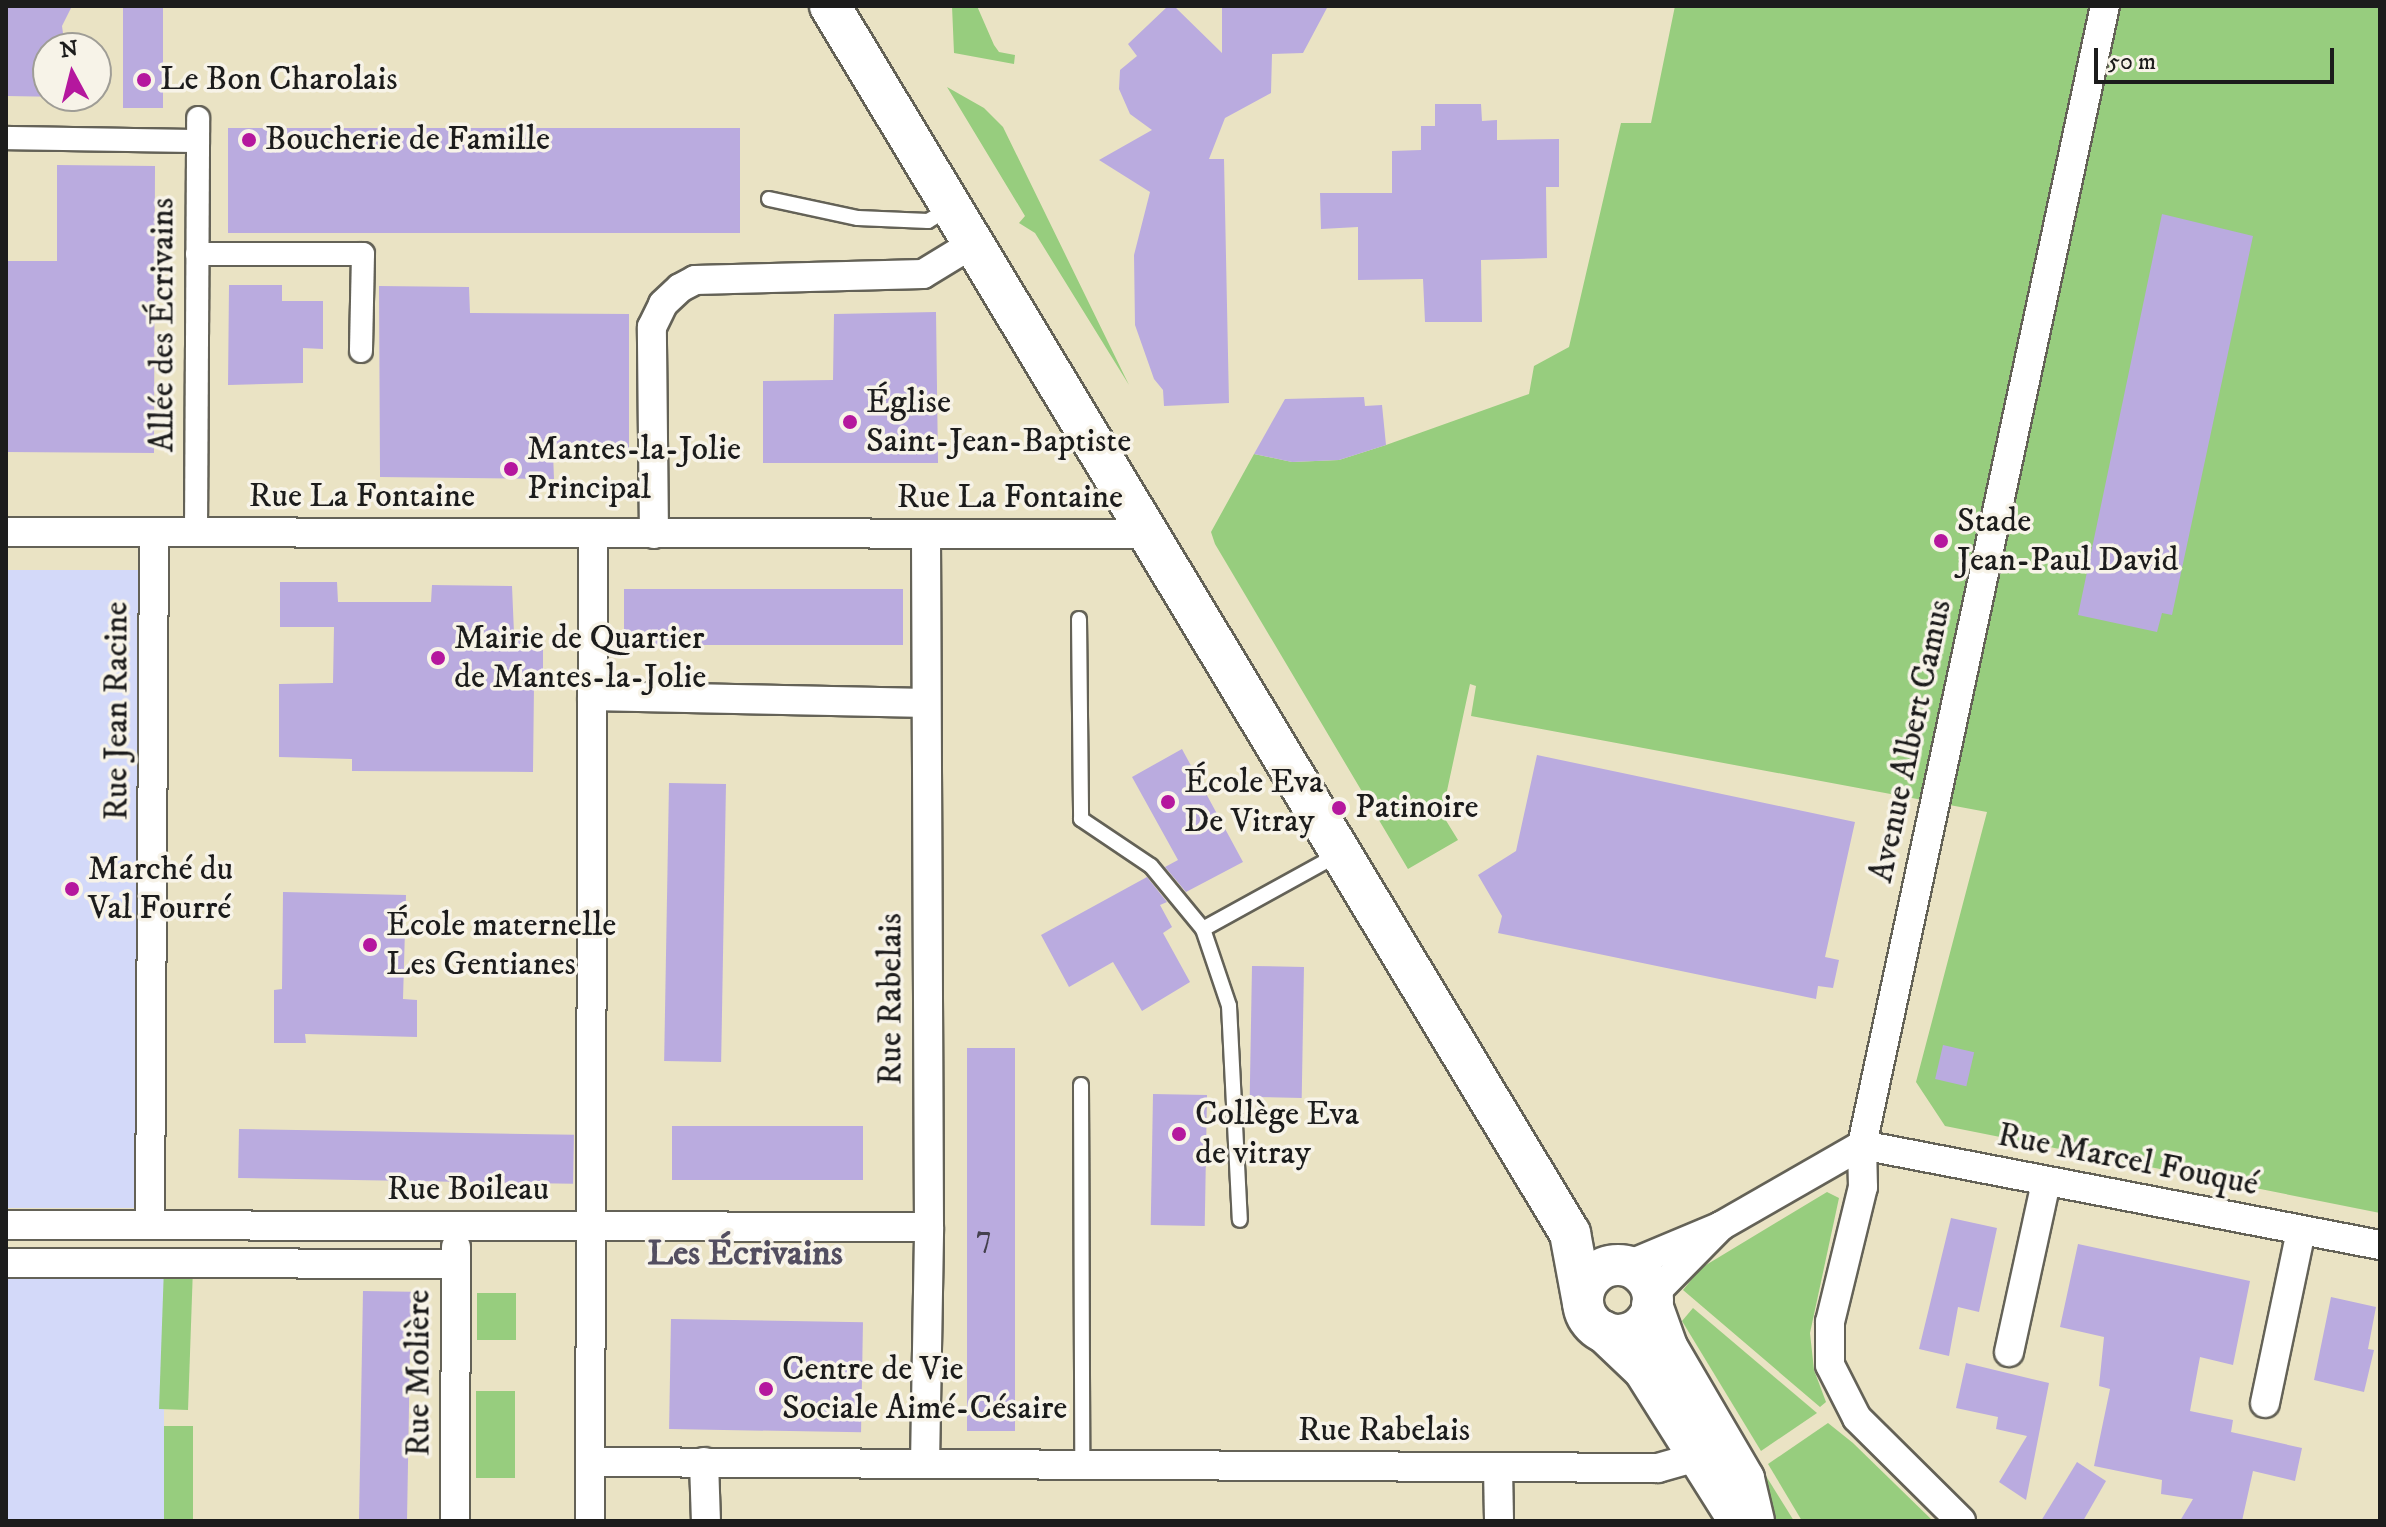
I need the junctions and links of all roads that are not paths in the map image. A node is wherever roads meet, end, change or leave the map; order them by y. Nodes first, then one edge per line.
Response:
1 (830, 6) edge
2 (2105, 6) edge
3 (6, 138) edge
4 (769, 199) dead end
5 (952, 206) junction
6 (974, 243) junction
7 (197, 254) junction
8 (361, 351) dead end
9 (6, 532) edge
10 (154, 533) junction
11 (196, 533) junction
12 (593, 534) junction
13 (654, 534) junction
14 (926, 534) junction
15 (1150, 534) junction
16 (1079, 619) dead end
17 (592, 696) junction
18 (926, 703) junction
19 (1341, 853) junction
20 (1203, 929) junction
21 (1081, 1085) dead end
22 (1862, 1145) junction
23 (2046, 1182) junction
24 (1240, 1220) dead end
25 (6, 1225) edge
26 (150, 1225) junction
27 (457, 1226) junction
28 (1721, 1226) junction
29 (591, 1227) junction
30 (929, 1227) junction
31 (2301, 1231) junction
32 (1570, 1233) junction
33 (2380, 1245) edge
34 (6, 1263) edge
35 (456, 1264) junction
36 (1625, 1266) junction
37 (1652, 1301) junction
38 (1593, 1317) junction
39 (2009, 1352) dead end
40 (2265, 1403) dead end
41 (1697, 1457) junction
42 (590, 1462) junction
43 (704, 1462) junction
44 (925, 1464) junction
45 (1082, 1465) junction
46 (1498, 1468) junction
47 (455, 1521) edge
48 (590, 1521) edge
49 (706, 1521) edge
50 (1499, 1521) edge
51 (1739, 1521) edge
52 (1754, 1521) edge
53 (1961, 1521) edge

1 - 5 main road
2 - 22 street, Avenue Albert Camus
3 - 7 street, Allée des Écrivains
4 - 5 lane
5 - 6 main road
6 - 13 street
6 - 15 main road
7 - 8 street
7 - 11 street, Allée des Écrivains
9 - 10 street, Rue La Fontaine
10 - 11 street, Rue La Fontaine
10 - 26 street, Rue Jean Racine
11 - 12 street, Rue La Fontaine
12 - 13 street, Rue La Fontaine
12 - 17 street
13 - 14 street, Rue La Fontaine
14 - 15 street, Rue La Fontaine
14 - 18 street, Rue Rabelais
15 - 19 main road
16 - 20 lane
17 - 18 street
17 - 29 street
18 - 30 street, Rue Rabelais
19 - 20 lane
19 - 32 main road
20 - 24 lane
21 - 45 lane
22 - 23 street, Rue Marcel Fouqué
22 - 28 street
22 - 53 street, Avenue Albert Camus
23 - 31 street, Rue Marcel Fouqué
23 - 39 street
25 - 26 street, Rue Boileau
26 - 27 street, Rue Boileau
27 - 29 street, Rue Boileau
27 - 35 street, Rue Molière
28 - 36 street
28 - 37 street
29 - 30 street, Rue Boileau
29 - 42 street
30 - 44 street, Rue Rabelais
31 - 33 street, Rue Marcel Fouqué
31 - 40 street
32 - 36 main road
32 - 38 main road
34 - 35 street
35 - 47 street, Rue Molière
36 - 37 main road
36 - 38 main road
37 - 38 main road
37 - 52 main road
38 - 41 main road
41 - 46 street, Rue Rabelais
41 - 51 main road
42 - 43 street, Rue Rabelais
42 - 48 street
43 - 44 street, Rue Rabelais
43 - 49 street
44 - 45 street, Rue Rabelais
45 - 46 street, Rue Rabelais
46 - 50 street

